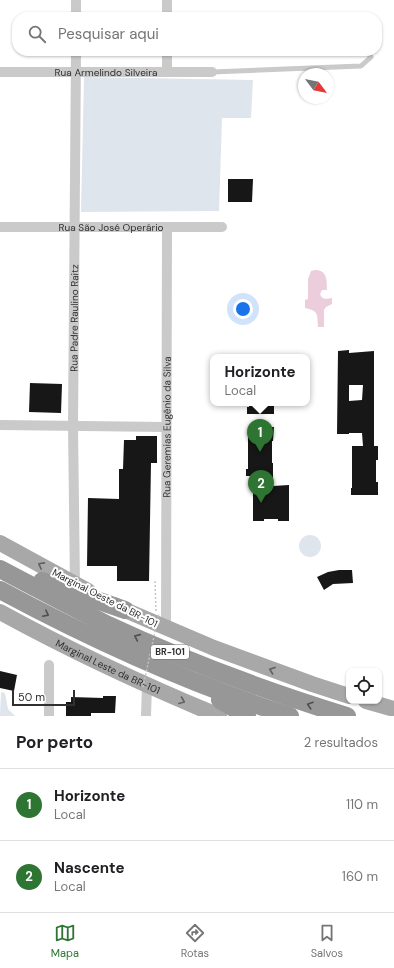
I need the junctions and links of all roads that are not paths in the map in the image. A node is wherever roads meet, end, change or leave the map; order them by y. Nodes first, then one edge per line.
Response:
1 (76, 0) edge
2 (167, 0) edge
3 (76, 12) edge
4 (167, 12) edge
5 (76, 56) edge
6 (167, 56) edge
7 (370, 56) edge
8 (0, 72) edge
9 (76, 72) junction
10 (167, 72) junction
11 (212, 72) joint
12 (0, 227) edge
13 (75, 227) junction
14 (167, 227) junction
15 (222, 227) dead end
16 (0, 426) edge
17 (73, 426) junction
18 (166, 427) junction
19 (0, 544) edge
20 (0, 565) edge
21 (0, 569) edge
22 (75, 584) junction
23 (0, 590) edge
24 (125, 610) junction
25 (0, 612) edge
26 (166, 628) junction
27 (49, 665) dead end
28 (171, 672) junction
29 (145, 686) junction
30 (346, 695) edge
31 (376, 704) edge
32 (394, 709) edge
33 (49, 716) edge
34 (146, 716) edge
35 (219, 716) edge
36 (247, 716) edge
37 (290, 716) edge
38 (347, 716) edge

1 - 3 street
2 - 4 street
5 - 9 street, Rua Padre Raulino Raitz
6 - 10 street
7 - 11 lane
8 - 9 street, Rua Armelindo Silveira
9 - 10 street, Rua Armelindo Silveira
9 - 13 street, Rua Padre Raulino Raitz
10 - 11 street, Rua Armelindo Silveira
12 - 13 street, Rua São José Operário
13 - 14 street, Rua São José Operário
13 - 17 street, Rua Padre Raulino Raitz
14 - 15 street, Rua São José Operário
14 - 18 street, Rua Geremias Eugênio da Silva
16 - 17 street
17 - 18 street
17 - 22 street, Rua Padre Raulino Raitz
18 - 26 street, Rua Geremias Eugênio da Silva
22 -> 19 main road, Marginal Oeste da BR-101
20 - 24 highway
38 -> 21 highway, BR-101
22 - 24 main road, Marginal Oeste da BR-101
23 -> 28 highway, BR-101
24 - 26 main road, Marginal Oeste da BR-101
25 - 29 main road, Marginal Leste da BR-101
30 -> 26 main road, Marginal Oeste da BR-101
27 - 33 street
28 - 36 highway
28 - 37 highway, BR-101
29 - 34 street
29 -> 35 main road, Marginal Leste da BR-101
31 - 32 main road

